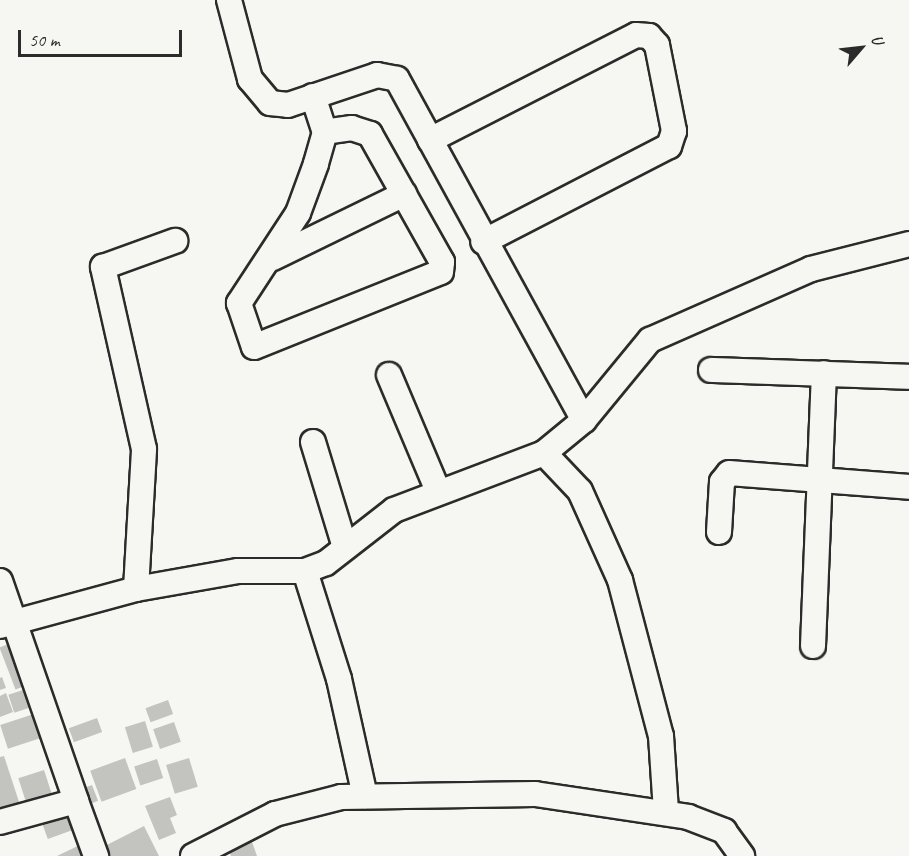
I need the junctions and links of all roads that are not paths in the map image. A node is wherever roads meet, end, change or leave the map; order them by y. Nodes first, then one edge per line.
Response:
1 (229, 0) edge
2 (313, 96) junction
3 (325, 132) junction
4 (430, 140) junction
5 (404, 194) junction
6 (175, 242) dead end
7 (483, 242) junction
8 (909, 244) edge
9 (273, 258) junction
10 (711, 370) dead end
11 (824, 373) junction
12 (389, 375) dead end
13 (909, 377) edge
14 (584, 420) junction
15 (313, 442) dead end
16 (544, 453) junction
17 (822, 480) junction
18 (909, 487) edge
19 (438, 491) junction
20 (719, 532) dead end
21 (345, 548) junction
22 (305, 571) junction
23 (0, 581) edge
24 (136, 589) junction
25 (7, 623) edge
26 (813, 646) dead end
27 (365, 796) junction
28 (76, 801) junction
29 (666, 811) junction
30 (0, 822) edge
31 (96, 856) edge
32 (193, 856) edge
33 (742, 856) edge

1 - 2 street
2 - 3 street
2 - 4 street
3 - 5 street
3 - 9 street
4 - 7 street
4 - 7 street
5 - 9 street
5 - 9 street
6 - 24 street
7 - 14 street
8 - 14 street
10 - 11 street
11 - 13 street
11 - 17 street
12 - 19 street
14 - 16 street
15 - 21 street
16 - 19 street
16 - 29 street
17 - 18 street
17 - 20 street
17 - 26 street
19 - 21 street
21 - 22 street
22 - 24 street
22 - 27 street
23 - 25 street
24 - 25 street
25 - 28 street
27 - 29 street
27 - 32 street
28 - 30 street
28 - 31 street
29 - 33 street

